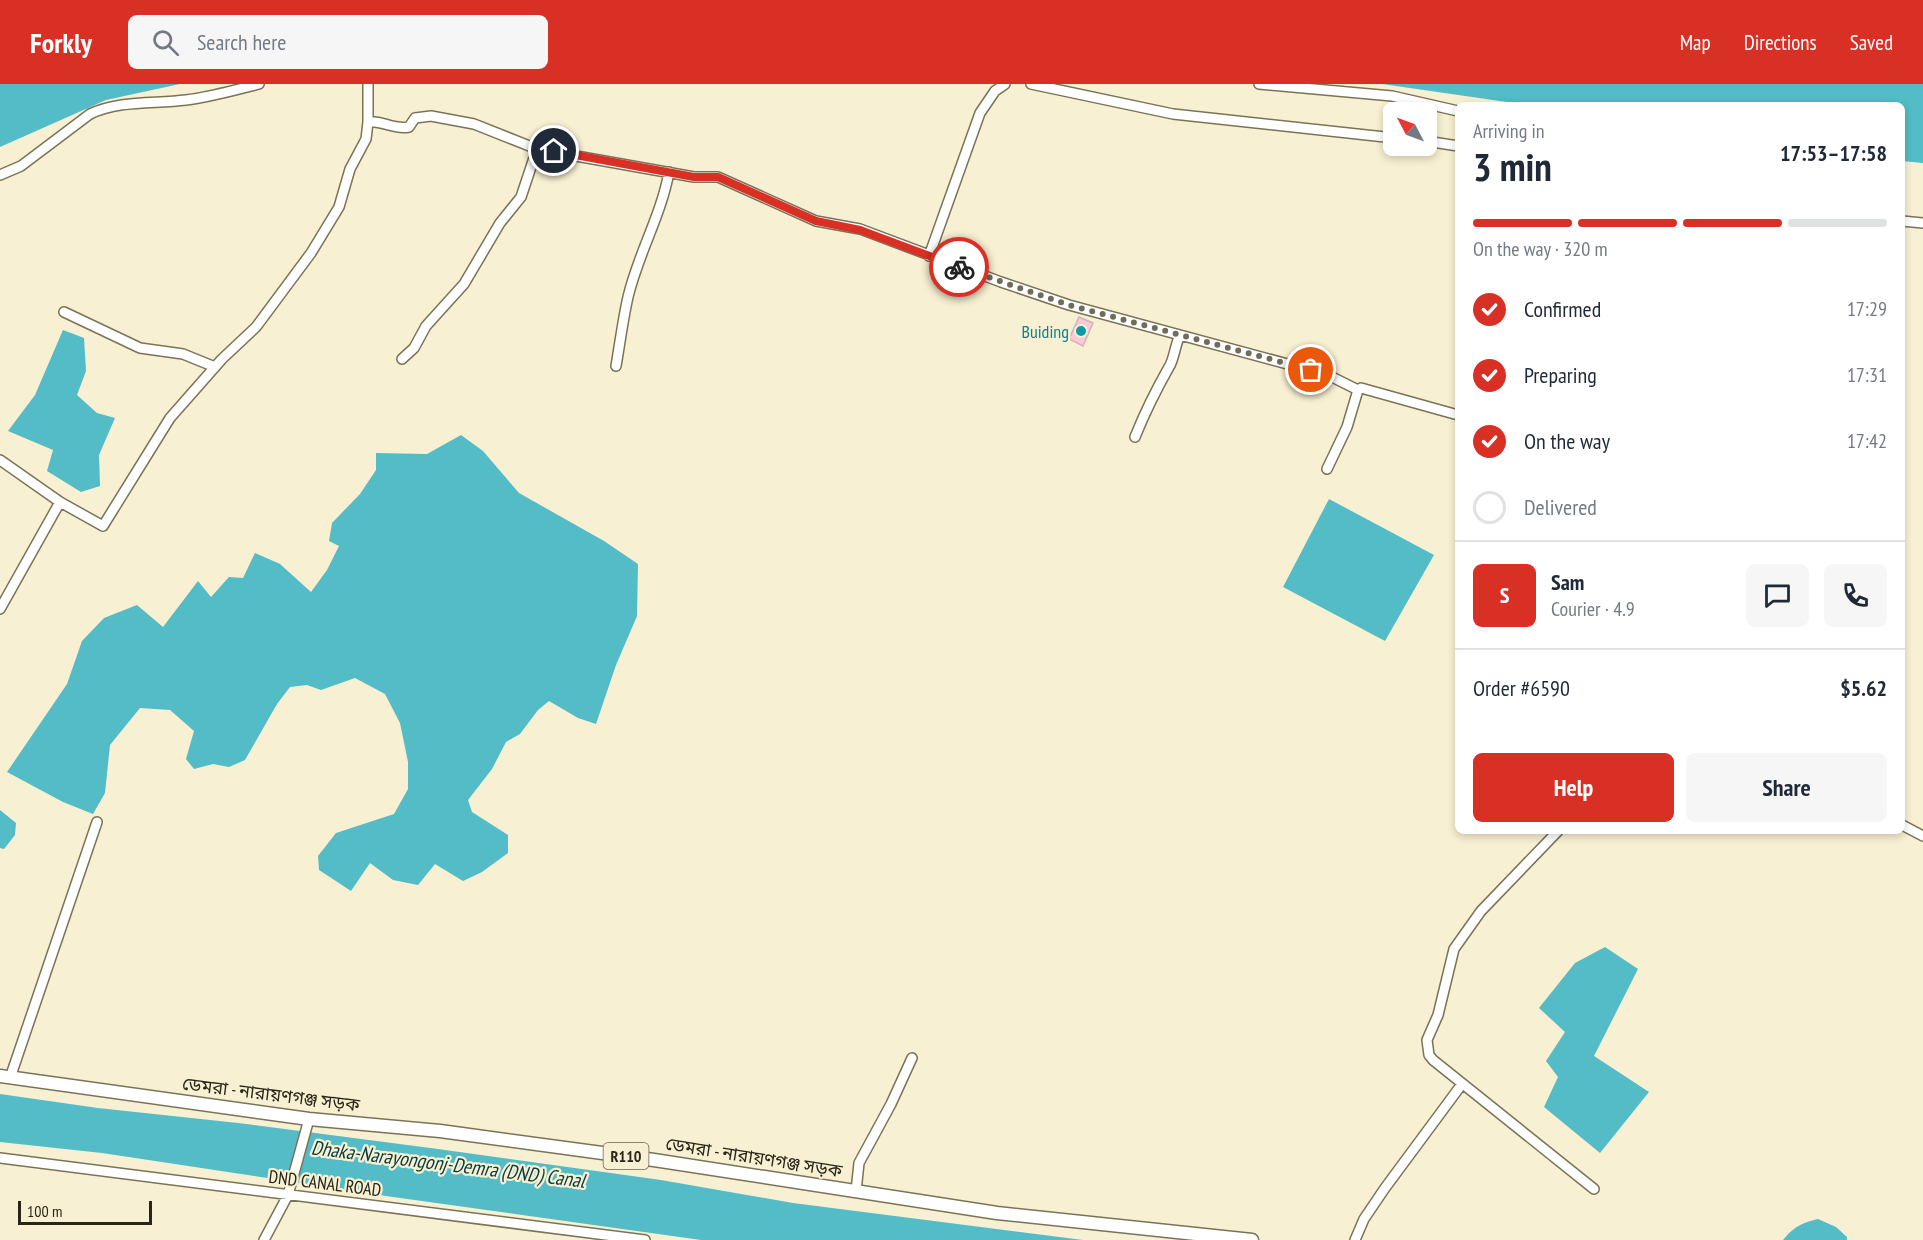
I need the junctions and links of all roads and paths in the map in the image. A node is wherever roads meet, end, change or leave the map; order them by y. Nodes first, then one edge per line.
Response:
1 (259, 84) edge
2 (368, 84) edge
3 (1005, 84) edge
4 (1031, 84) edge
5 (1259, 84) edge
6 (1455, 110) edge
7 (368, 122) junction
8 (1383, 137) edge
9 (1437, 143) edge
10 (1455, 146) edge
11 (537, 149) junction
12 (669, 172) junction
13 (0, 175) edge
14 (1905, 221) edge
15 (1923, 224) edge
16 (930, 256) junction
17 (64, 312) dead end
18 (1180, 335) junction
19 (402, 359) dead end
20 (616, 366) dead end
21 (215, 367) junction
22 (1358, 390) junction
23 (1455, 414) edge
24 (1135, 437) dead end
25 (0, 460) edge
26 (1327, 469) dead end
27 (60, 502) junction
28 (0, 609) edge
29 (97, 822) dead end
30 (1905, 827) edge
31 (1555, 834) edge
32 (1923, 836) edge
33 (912, 1058) dead end
34 (5, 1077) edge
35 (1461, 1084) junction
36 (309, 1119) junction
37 (0, 1158) edge
38 (1594, 1189) dead end
39 (856, 1191) junction
40 (288, 1195) junction
41 (264, 1240) edge
42 (645, 1240) edge
43 (1252, 1240) edge
44 (1355, 1240) edge

1 - 13 street
2 - 7 street
3 - 16 street
4 - 8 street
5 - 6 street
7 - 11 street
7 - 21 street
9 - 10 street
11 - 12 street
11 - 19 street
12 - 16 street
12 - 20 street
14 - 15 street
16 - 18 street
17 - 21 street
18 - 22 street
18 - 24 street
21 - 27 street
22 - 23 street
22 - 26 street
25 - 27 street
27 - 28 street
29 - 34 street
30 - 32 street
31 - 35 street
33 - 39 street
34 - 36 main road, ডেমরা - নারায়ণগঞ্জ সড়ক / R110
35 - 38 street
35 - 44 street
36 - 39 main road, ডেমরা - নারায়ণগঞ্জ সড়ক / R110
36 - 40 street
37 - 40 street, DND CANAL ROAD
39 - 43 main road, ডেমরা - নারায়ণগঞ্জ সড়ক / R110
40 - 41 street
40 - 42 street, DND CANAL ROAD

